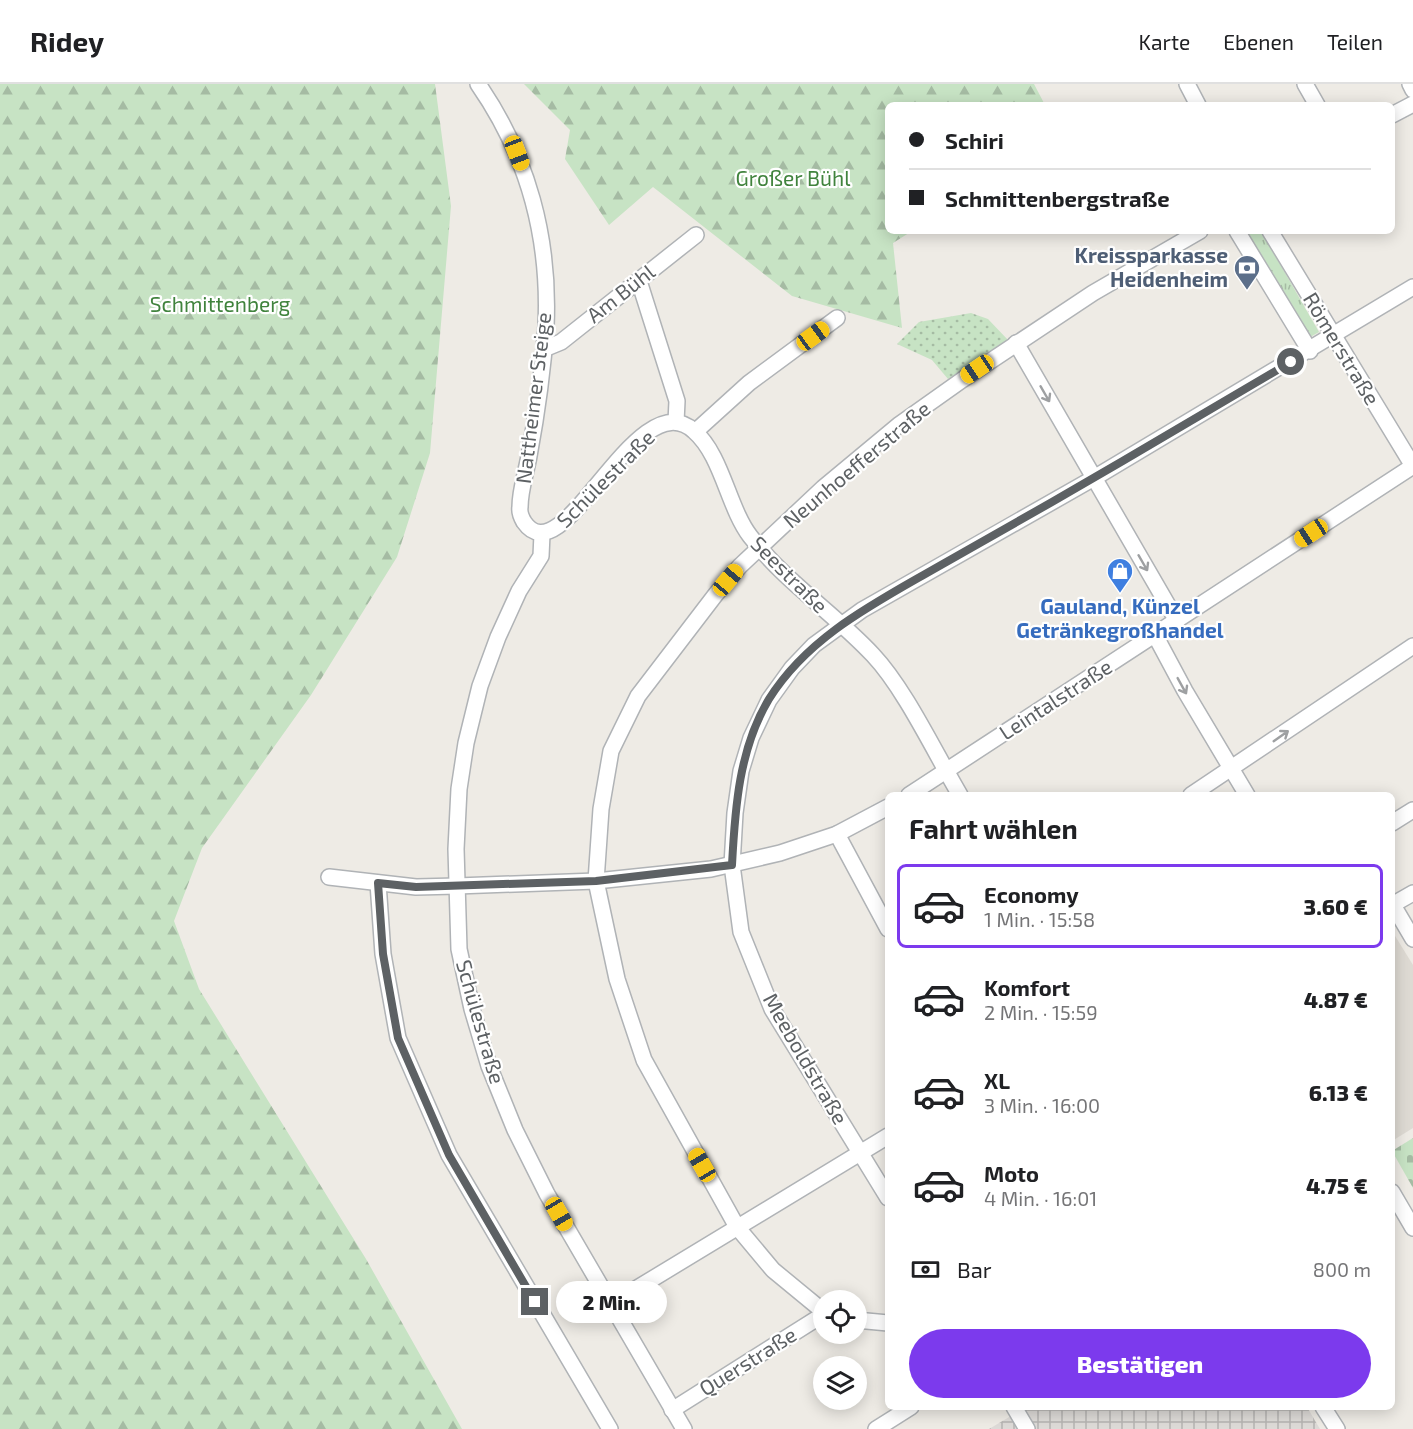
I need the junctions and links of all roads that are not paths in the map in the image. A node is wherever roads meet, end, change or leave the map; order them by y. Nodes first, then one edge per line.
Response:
1 (478, 84) edge
2 (1187, 84) edge
3 (1305, 84) edge
4 (1410, 84) edge
5 (1413, 90) edge
6 (1196, 102) edge
7 (1315, 102) edge
8 (1413, 104) edge
9 (1395, 113) edge
10 (1195, 234) edge
11 (1239, 234) edge
12 (1272, 234) edge
13 (696, 235) dead end
14 (639, 280) junction
15 (1413, 287) edge
16 (837, 318) dead end
17 (1334, 337) junction
18 (1016, 343) junction
19 (544, 349) junction
20 (1310, 351) junction
21 (676, 422) junction
22 (696, 431) junction
23 (1413, 466) edge
24 (1094, 478) junction
25 (542, 534) junction
26 (760, 548) junction
27 (1177, 621) junction
28 (840, 626) junction
29 (1155, 635) junction
30 (1413, 646) edge
31 (1233, 769) junction
32 (946, 772) junction
33 (914, 792) edge
34 (958, 792) edge
35 (1196, 792) edge
36 (1246, 792) edge
37 (885, 809) edge
38 (1413, 810) edge
39 (1395, 821) edge
40 (837, 834) junction
41 (732, 865) junction
42 (329, 877) dead end
43 (596, 881) junction
44 (378, 883) junction
45 (457, 886) junction
46 (1413, 892) edge
47 (1395, 904) edge
48 (1395, 908) edge
49 (885, 923) edge
50 (1413, 939) edge
51 (885, 1138) edge
52 (860, 1153) junction
53 (885, 1193) edge
54 (1395, 1197) edge
55 (737, 1227) junction
56 (1413, 1228) edge
57 (611, 1304) junction
58 (813, 1304) edge
59 (813, 1320) edge
60 (867, 1321) edge
61 (885, 1323) edge
62 (672, 1410) junction
63 (906, 1410) edge
64 (1016, 1410) edge
65 (1325, 1410) edge
66 (610, 1429) edge
67 (684, 1429) edge
68 (876, 1429) edge
69 (1028, 1429) edge
70 (1337, 1429) edge

1 - 19 street, Nattheimer Steige
2 - 6 street
3 - 7 street
4 - 5 street
8 - 9 street
10 - 18 street, Neunhoefferstraße
11 - 20 street, Römerstraße
12 - 17 street, Römerstraße
13 - 14 street, Am Bühl
14 - 19 street, Am Bühl
14 - 21 street
15 - 17 street, Meeboldstraße
16 - 22 street
17 - 20 street, Meeboldstraße
17 - 23 street, Römerstraße
18 -> 24 street
18 - 26 street, Neunhoefferstraße
19 - 25 street, Nattheimer Steige
20 - 24 street, Meeboldstraße
21 - 22 street, Schülestraße
21 - 25 street, Schülestraße
22 - 26 street, Seestraße
23 - 27 street, Leintalstraße
24 -> 27 street
24 - 28 street, Meeboldstraße
25 - 45 street, Schülestraße
26 - 28 street, Seestraße
26 - 43 street, Neunhoefferstraße
27 - 29 street, Leintalstraße
28 - 32 street, Seestraße
28 - 41 street, Meeboldstraße
29 -> 31 street
29 - 32 street, Leintalstraße
31 -> 30 street
31 - 35 street
31 - 36 street
32 - 33 street, Leintalstraße
32 - 34 street, Seestraße
37 - 40 street
38 - 39 street
40 - 41 street
40 - 49 street
41 - 43 street
41 - 52 street, Meeboldstraße
42 - 44 street
43 - 45 street
43 - 55 street, Neunhoefferstraße
44 - 45 street
44 - 66 street
45 - 57 street, Schülestraße
46 - 47 street
48 - 50 street
51 - 52 street
52 - 53 street, Meeboldstraße
52 - 55 street
54 - 56 street
55 - 57 street
55 - 58 street, Neunhoefferstraße
57 - 62 street, Schülestraße
59 - 62 street, Querstraße
60 - 61 street
62 - 67 street, Schülestraße
63 - 68 street
64 - 69 street
65 - 70 street

